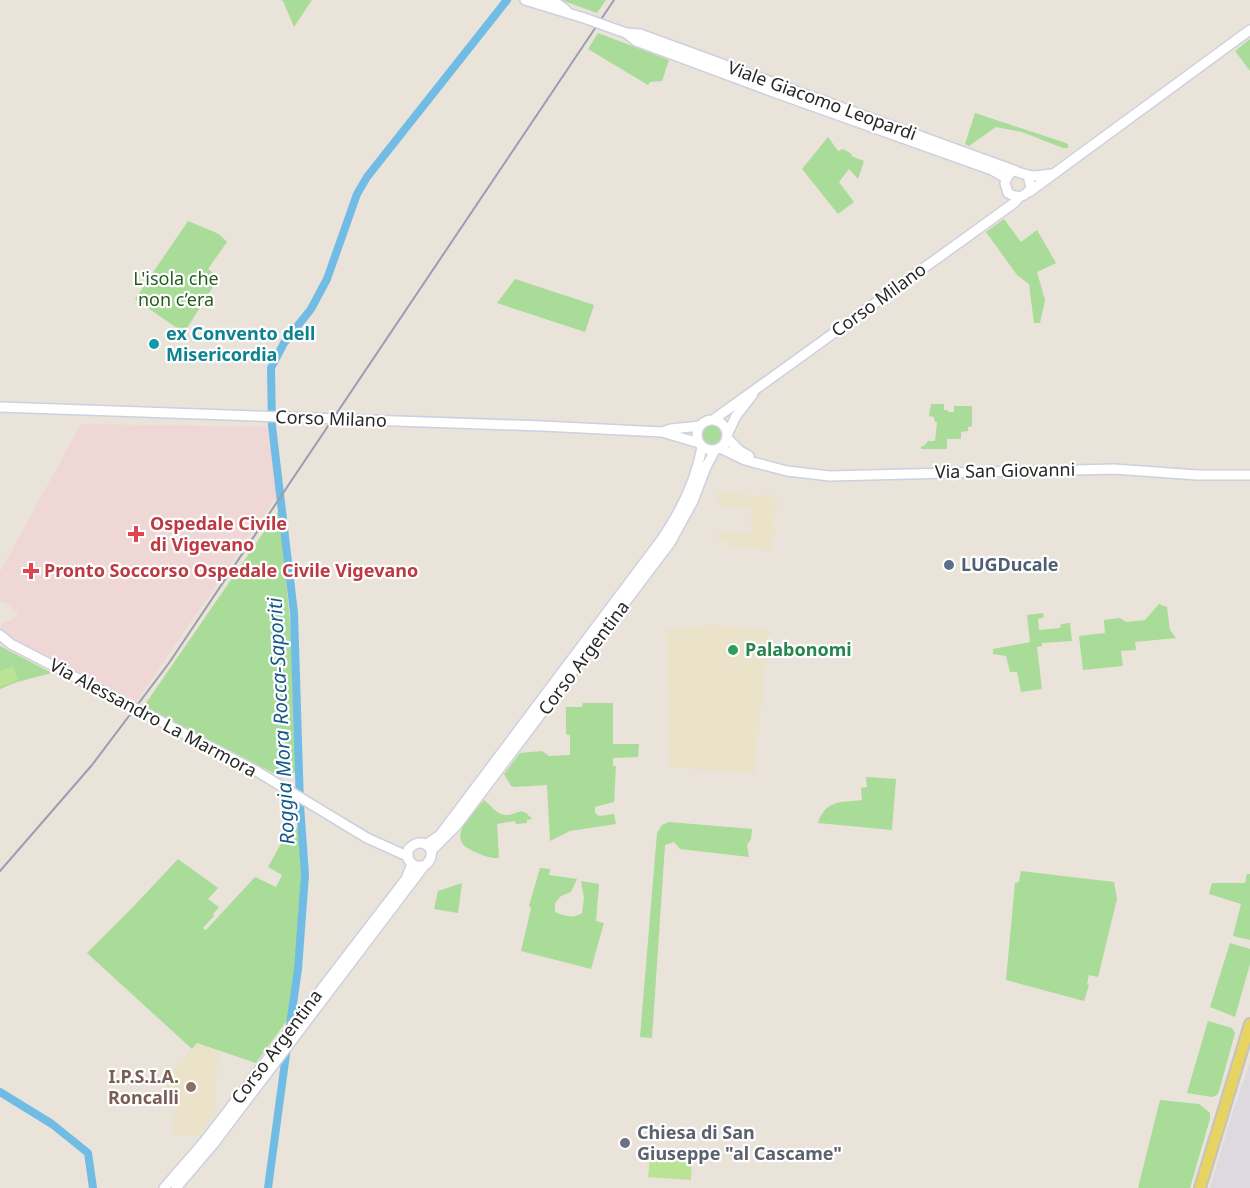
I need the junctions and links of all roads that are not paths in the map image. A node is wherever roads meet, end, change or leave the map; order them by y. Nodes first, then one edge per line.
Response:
1 (525, 0) edge
2 (546, 0) edge
3 (567, 12) junction
4 (1250, 30) edge
5 (627, 33) junction
6 (1016, 171) junction
7 (1054, 174) junction
8 (1028, 176) junction
9 (1006, 178) junction
10 (1029, 192) junction
11 (1008, 193) junction
12 (1019, 197) junction
13 (1002, 210) junction
14 (756, 390) junction
15 (0, 407) edge
16 (712, 420) junction
17 (700, 426) junction
18 (662, 432) junction
19 (727, 436) junction
20 (700, 445) junction
21 (718, 449) junction
22 (762, 464) junction
23 (1250, 475) edge
24 (0, 635) edge
25 (0, 641) edge
26 (11, 644) junction
27 (411, 846) junction
28 (391, 847) junction
29 (429, 848) junction
30 (410, 860) junction
31 (424, 866) junction
32 (1250, 1024) edge
33 (164, 1188) edge
34 (176, 1188) edge
35 (1200, 1188) edge

1 - 3 main road, Viale Giacomo Leopardi
2 - 3 main road, Viale Giacomo Leopardi
3 - 5 main road, Viale Giacomo Leopardi, bridge
4 - 7 main road, Corso Milano
5 - 6 main road, Viale Giacomo Leopardi
5 - 9 main road, Viale Giacomo Leopardi
6 - 8 main road
6 - 9 main road
7 - 8 main road
7 - 10 main road, Corso Milano
8 - 10 main road
9 - 11 main road
10 - 12 main road, Corso Milano
11 - 12 main road
11 - 13 main road
12 - 13 main road, Corso Milano
13 - 14 main road, Corso Milano
14 - 16 main road, Corso Milano
14 - 19 main road, Corso Milano
15 - 18 main road, Corso Milano
16 - 17 main road
16 - 19 main road
17 - 18 main road, Corso Milano
17 - 20 main road, Corso Argentina
18 - 20 main road, Corso Milano
19 - 21 main road, Corso Argentina
19 - 22 main road, Via San Giovanni
20 - 21 main road
20 - 29 main road, Corso Argentina
21 - 22 main road, Via San Giovanni
21 - 29 main road, Corso Argentina
22 - 23 main road, Via San Giovanni
24 - 26 main road, Via Alessandro La Marmora
25 - 26 main road, Via Alessandro La Marmora
26 - 28 main road, Via Alessandro La Marmora, bridge
27 - 28 main road
27 - 29 main road
27 - 30 main road
28 - 30 main road
29 - 31 main road
30 - 31 main road
30 - 33 main road, Corso Argentina
31 - 34 main road, Corso Argentina
32 - 35 main road

